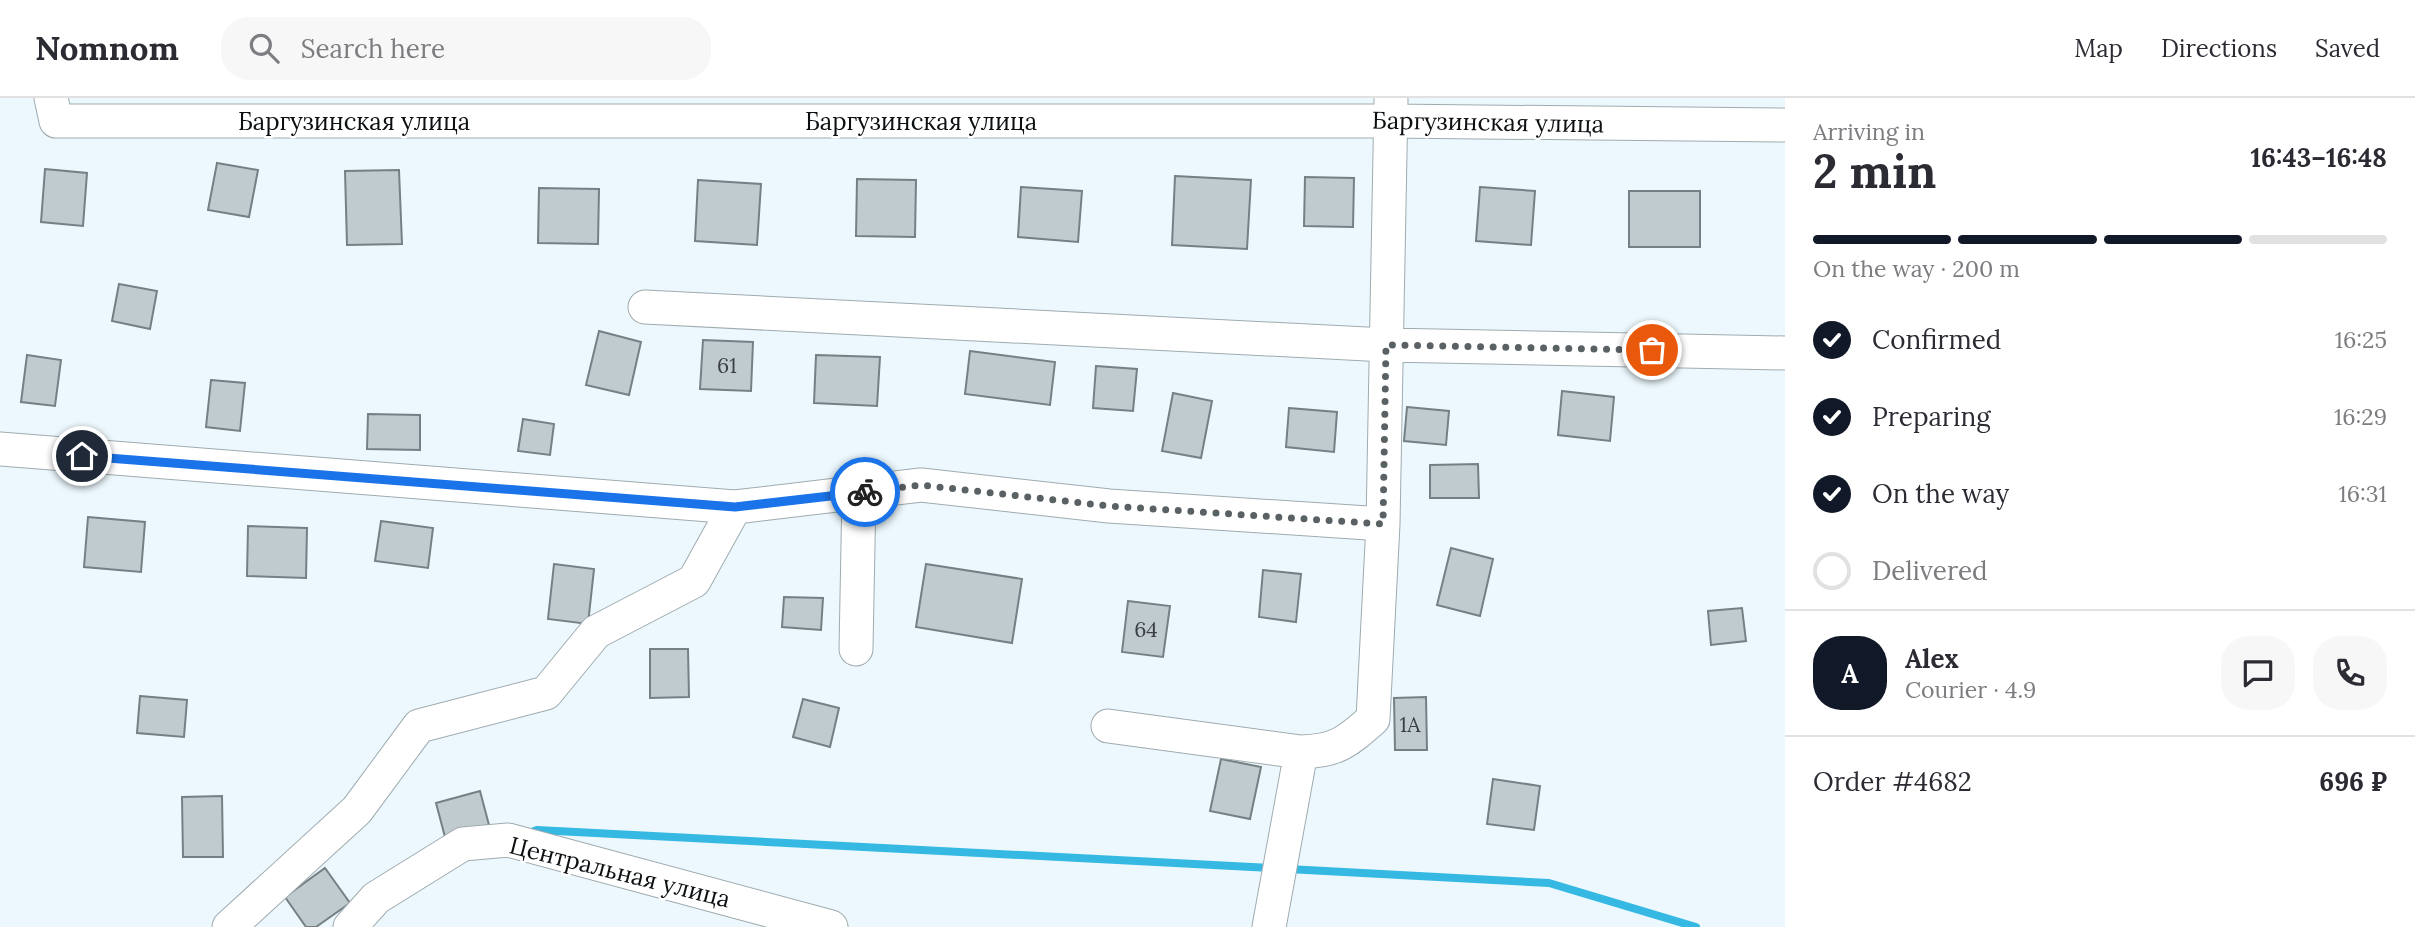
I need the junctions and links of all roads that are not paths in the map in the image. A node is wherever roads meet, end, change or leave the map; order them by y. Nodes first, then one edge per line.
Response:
1 (1390, 109) edge
2 (53, 110) edge
3 (1785, 125) edge
4 (645, 307) dead end
5 (1386, 345) junction
6 (1785, 352) edge
7 (0, 450) edge
8 (859, 492) junction
9 (735, 507) junction
10 (1383, 524) junction
11 (856, 649) dead end
12 (1108, 726) dead end
13 (1301, 752) junction
14 (229, 927) edge
15 (350, 927) edge
16 (831, 927) edge
17 (1269, 927) edge

1 - 2 street, Баргузинская улица
1 - 3 street, Баргузинская улица
1 - 5 street
4 - 5 street
5 - 6 street
5 - 10 street
7 - 9 street
8 - 9 street
8 - 10 street
8 - 11 street
9 - 14 street
10 - 13 street
12 - 13 street
13 - 17 street
15 - 16 street, Центральная улица

